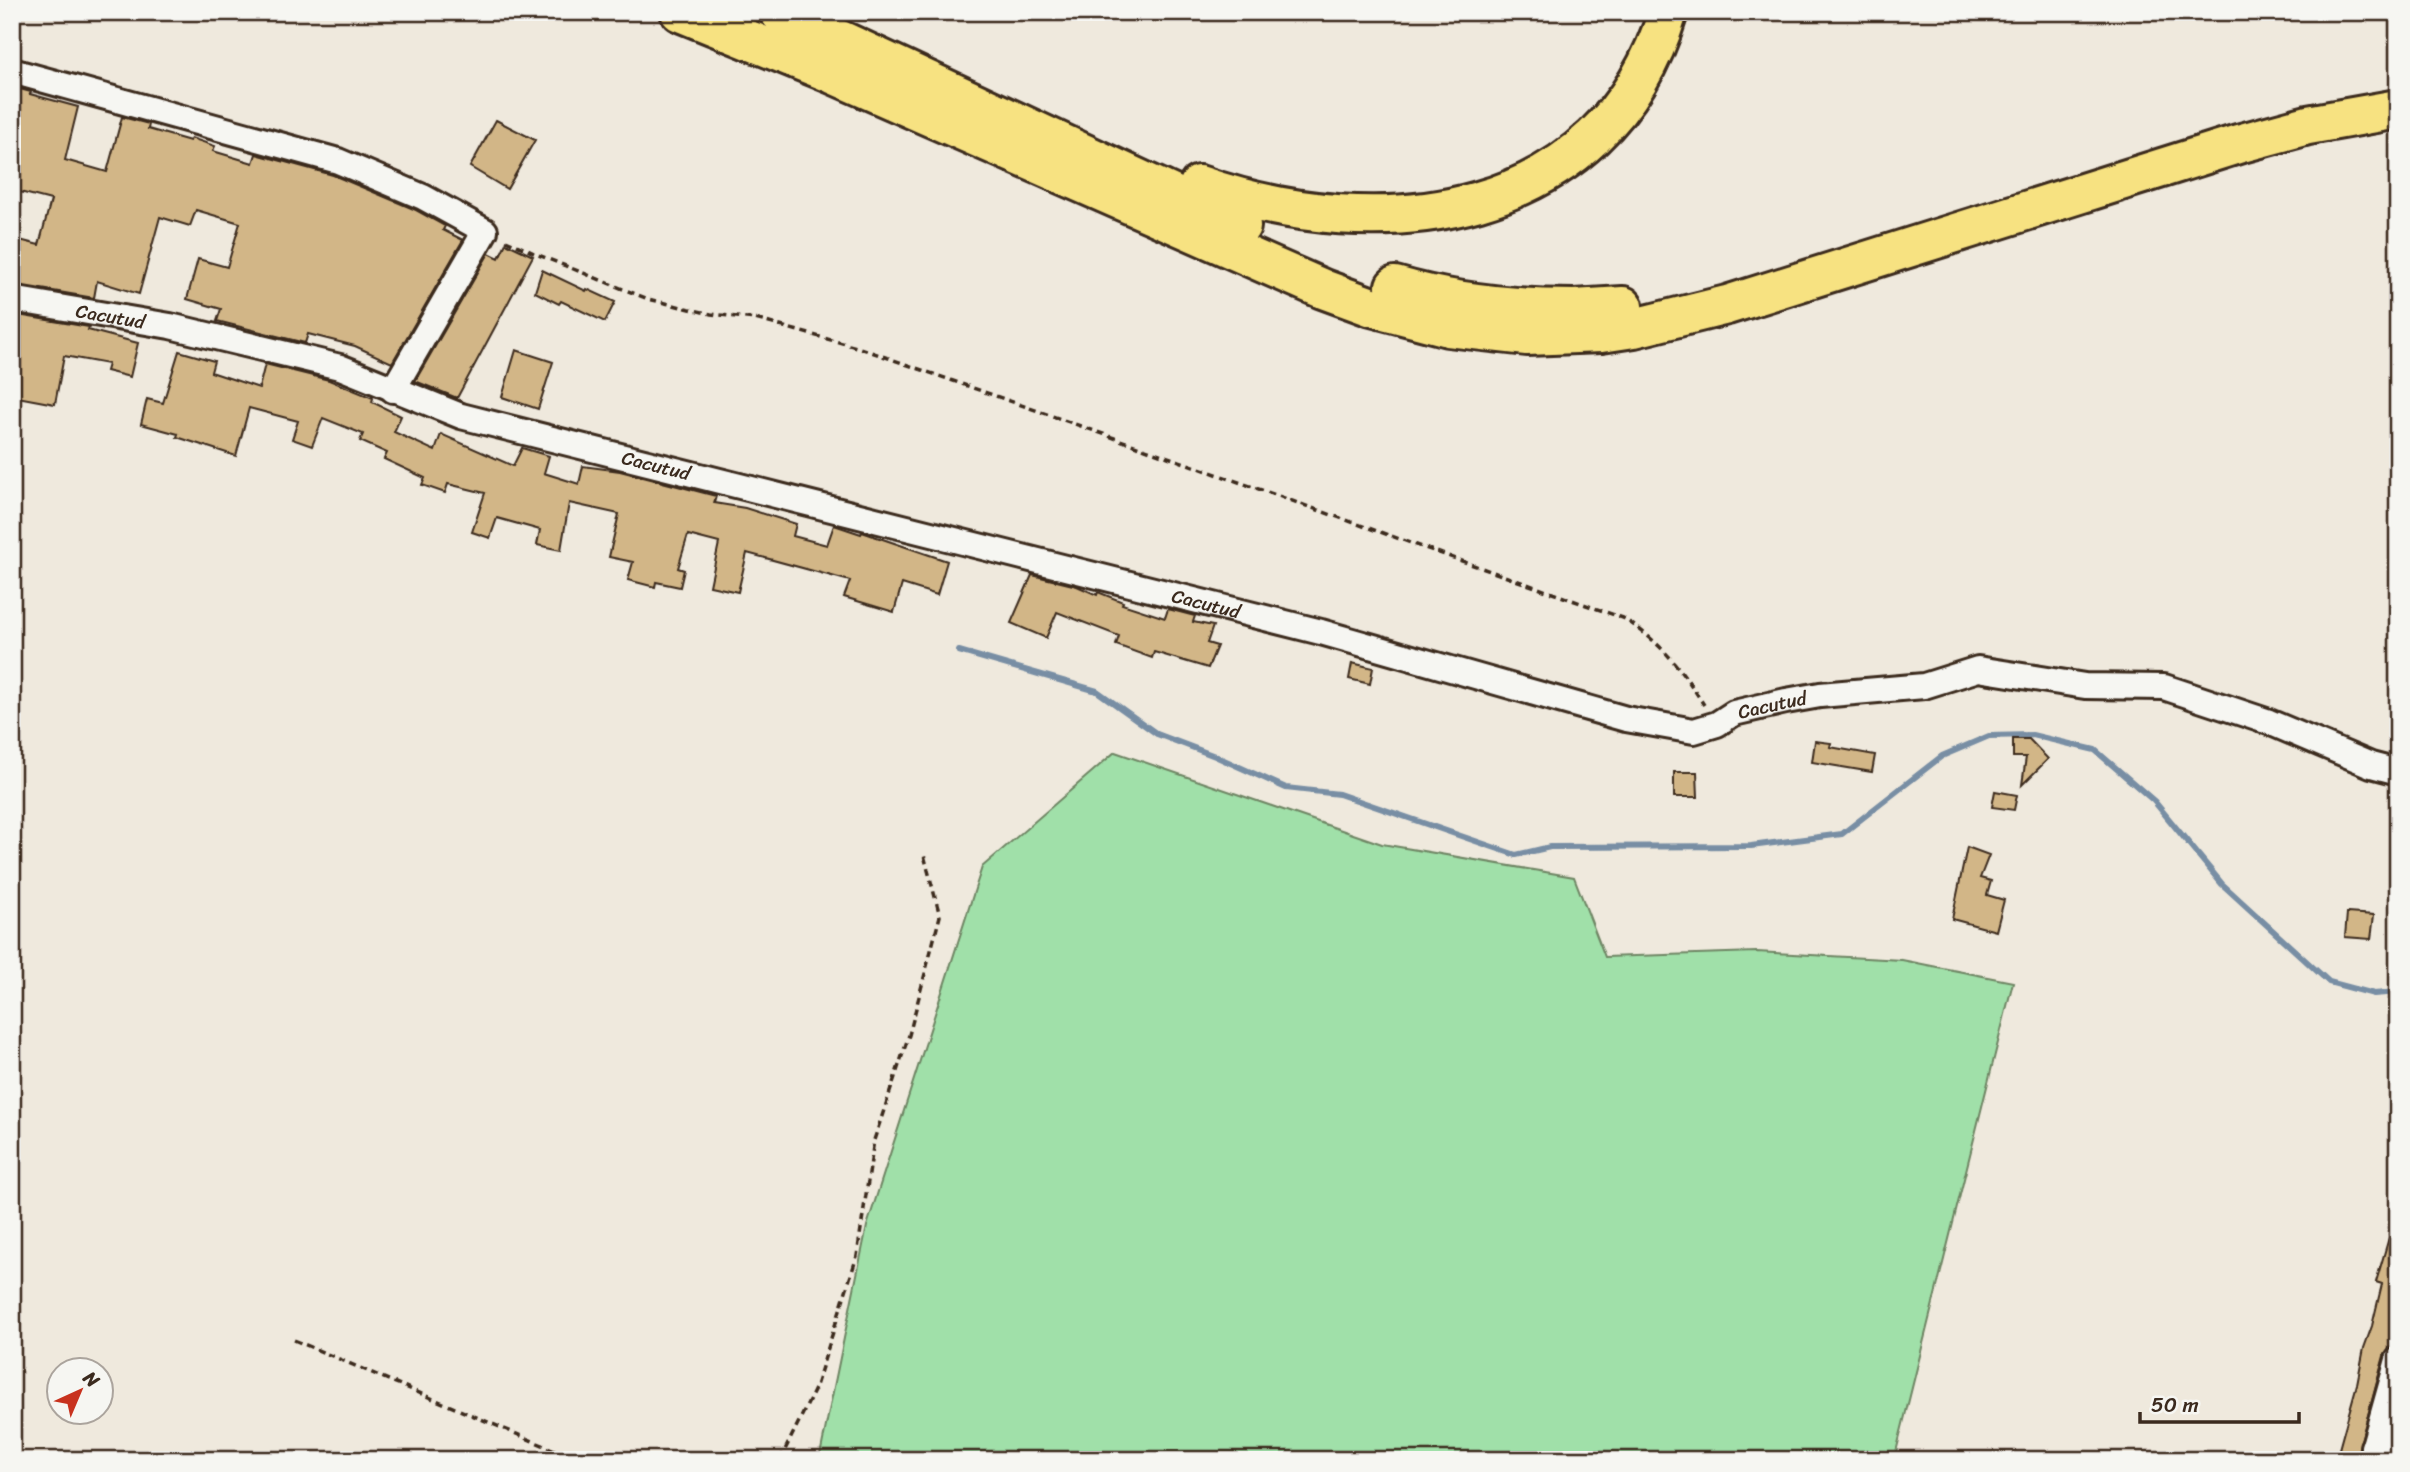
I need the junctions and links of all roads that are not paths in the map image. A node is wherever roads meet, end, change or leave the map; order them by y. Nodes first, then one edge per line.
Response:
1 (680, 12) edge
2 (779, 12) edge
3 (1668, 12) edge
4 (12, 71) edge
5 (952, 91) junction
6 (2398, 108) edge
7 (12, 299) edge
8 (1727, 305) junction
9 (393, 390) junction
10 (2398, 772) edge
11 (2397, 1369) edge
12 (2372, 1453) edge
13 (2398, 1453) edge

1 - 8 highway
2 - 5 highway
3 - 5 highway
4 - 9 street
5 - 8 highway
6 - 8 highway
7 - 9 street, Cacutud
9 - 10 street, Cacutud
11 - 12 street
12 - 13 street

